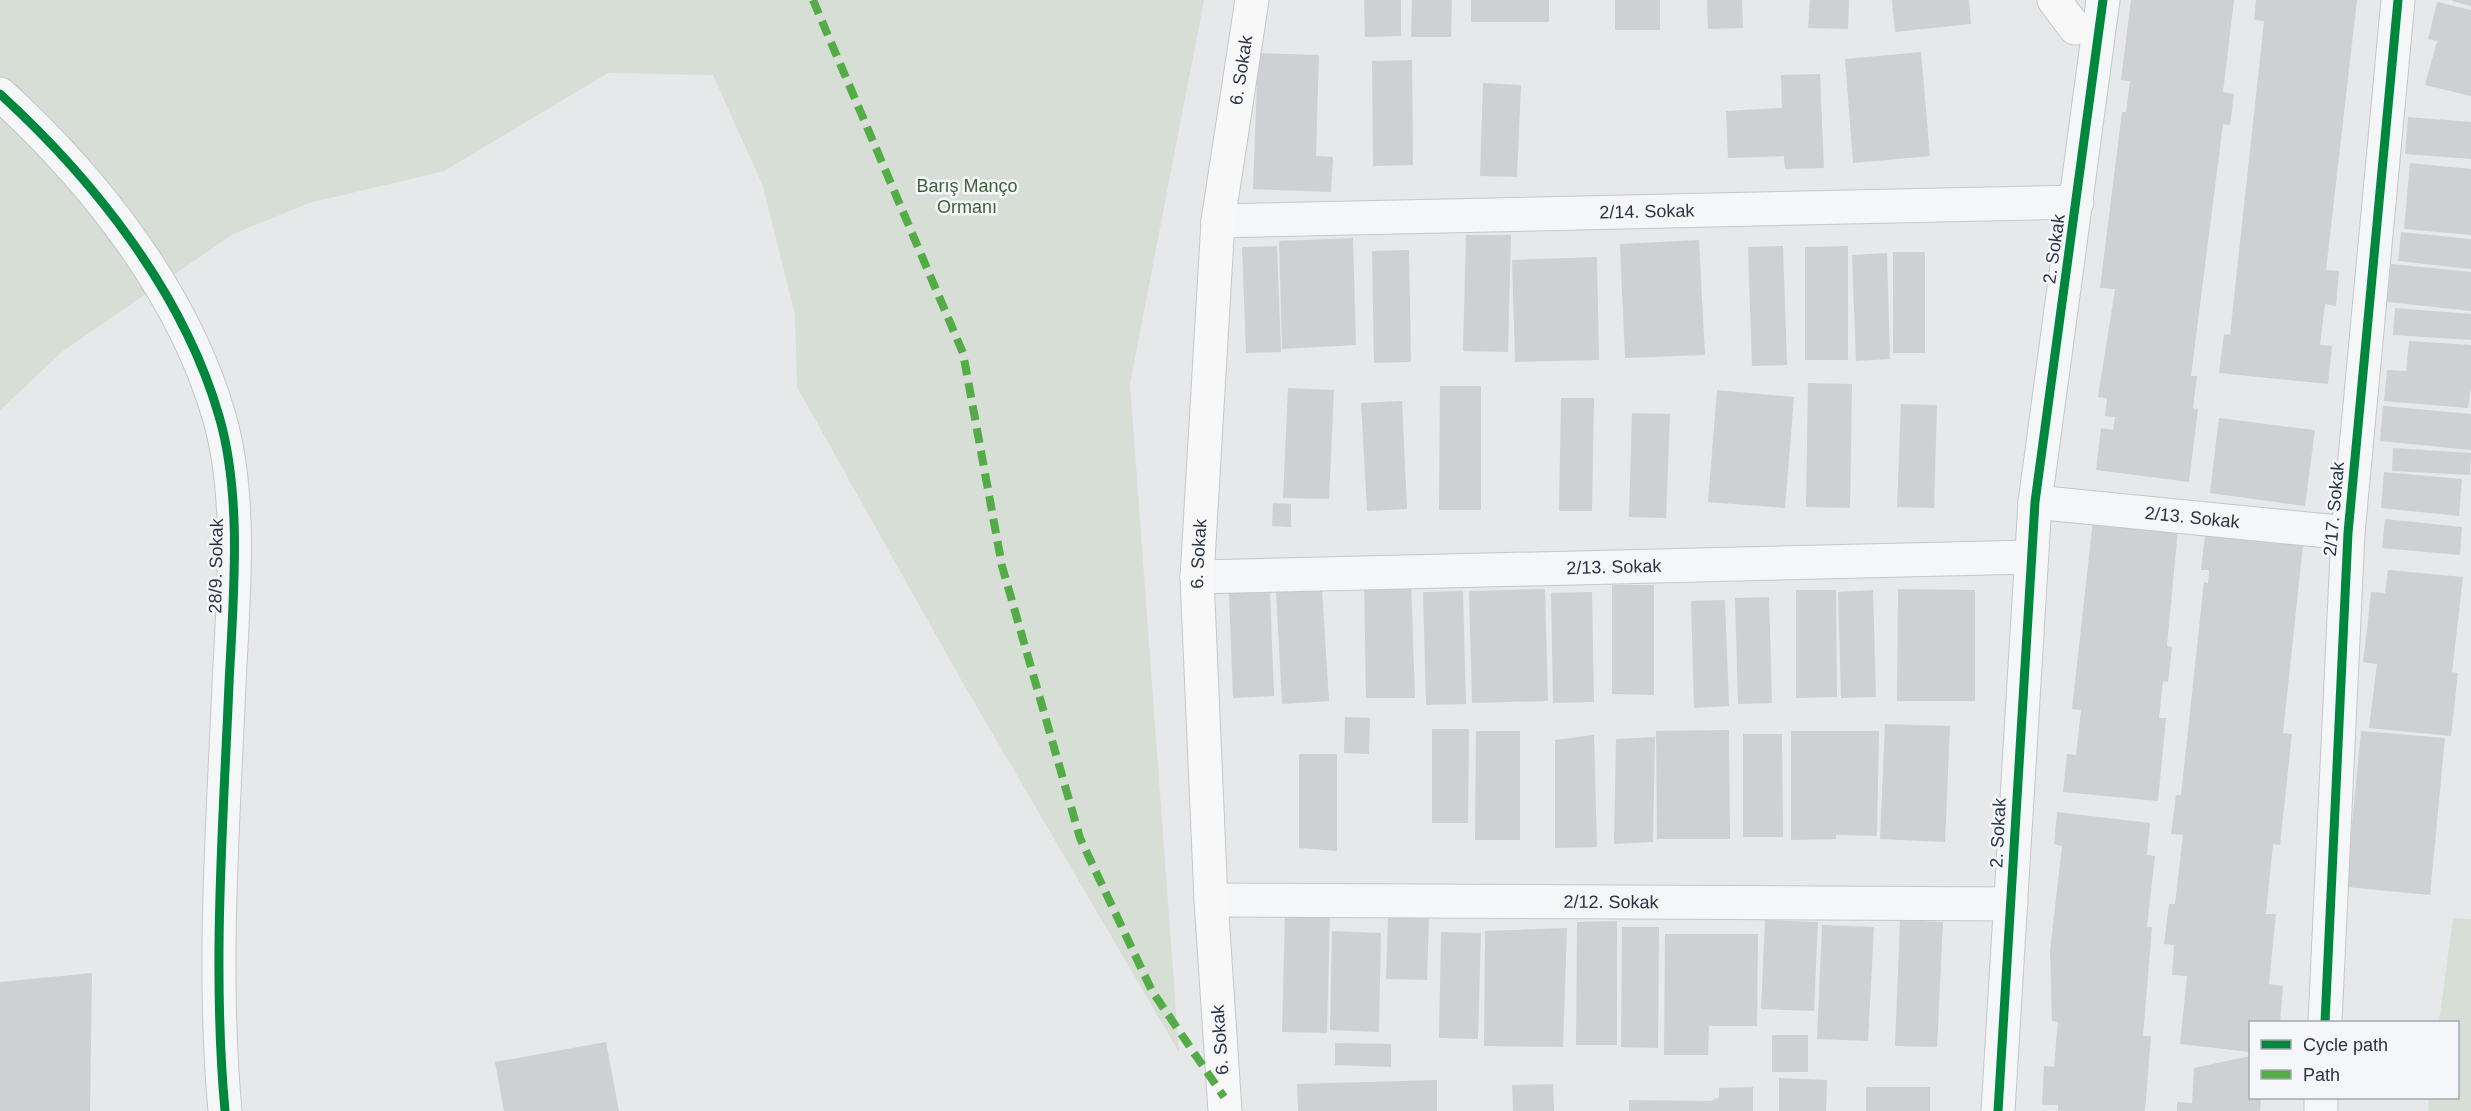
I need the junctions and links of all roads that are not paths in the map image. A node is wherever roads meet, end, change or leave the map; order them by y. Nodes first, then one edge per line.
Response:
1 (1252, 0) edge
2 (2054, 0) edge
3 (2103, 0) edge
4 (2398, 0) edge
5 (2076, 14) edge
6 (2094, 64) junction
7 (0, 94) edge
8 (2078, 202) junction
9 (1218, 221) junction
10 (2035, 502) junction
11 (2348, 533) junction
12 (2031, 557) junction
13 (1197, 577) junction
14 (1211, 900) junction
15 (2011, 904) junction
16 (2325, 1021) edge
17 (225, 1111) edge
18 (1225, 1111) edge
19 (1998, 1111) edge

1 - 9 main road, 6. Sokak
2 - 5 main road
3 - 6 street, 2. Sokak
4 - 11 street, 2/17. Sokak
5 - 6 street
6 - 8 street, 2. Sokak
7 - 17 street, 28/9. Sokak
8 - 9 street, 2/14. Sokak
8 - 10 street, 2. Sokak
9 - 13 main road, 6. Sokak
10 - 11 street, 2/13. Sokak
10 - 12 street, 2. Sokak
11 - 16 street, 2/17. Sokak
12 - 13 street, 2/13. Sokak
12 - 15 street, 2. Sokak
13 - 14 main road, 6. Sokak
14 - 15 street, 2/12. Sokak
14 - 18 main road, 6. Sokak
15 - 19 street, 2. Sokak

